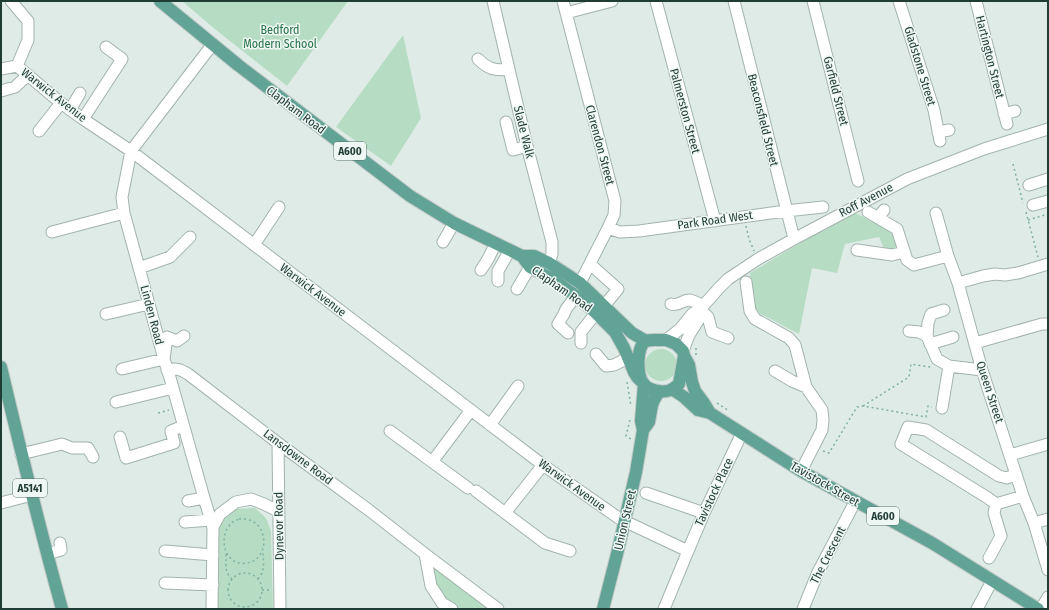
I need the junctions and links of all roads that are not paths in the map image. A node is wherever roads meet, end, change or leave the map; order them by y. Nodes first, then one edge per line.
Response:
1 (11, 1) edge
2 (160, 1) edge
3 (493, 1) edge
4 (562, 1) edge
5 (612, 1) edge
6 (656, 1) edge
7 (734, 1) edge
8 (813, 1) edge
9 (899, 1) edge
10 (976, 1) edge
11 (566, 13) junction
12 (212, 45) junction
13 (106, 47) dead end
14 (478, 59) dead end
15 (17, 66) junction
16 (1, 69) edge
17 (509, 69) junction
18 (28, 75) junction
19 (1, 91) edge
20 (80, 93) dead end
21 (61, 103) junction
22 (70, 110) junction
23 (1009, 116) dead end
24 (83, 119) junction
25 (506, 122) dead end
26 (1048, 129) edge
27 (39, 131) dead end
28 (942, 135) dead end
29 (527, 146) junction
30 (131, 151) junction
31 (1048, 180) edge
32 (858, 181) dead end
33 (1029, 185) dead end
34 (1048, 201) edge
35 (1033, 205) dead end
36 (279, 207) dead end
37 (823, 207) dead end
38 (786, 211) junction
39 (868, 212) dead end
40 (124, 213) junction
41 (936, 213) dead end
42 (715, 221) junction
43 (454, 224) junction
44 (608, 228) junction
45 (52, 232) dead end
46 (190, 237) dead end
47 (794, 238) junction
48 (443, 242) dead end
49 (496, 244) junction
50 (254, 245) junction
51 (510, 250) junction
52 (858, 250) dead end
53 (904, 252) junction
54 (522, 256) junction
55 (948, 256) junction
56 (549, 263) junction
57 (590, 264) junction
58 (1045, 265) edge
59 (530, 267) junction
60 (139, 268) junction
61 (481, 270) dead end
62 (498, 281) dead end
63 (746, 282) dead end
64 (580, 284) junction
65 (958, 284) junction
66 (517, 289) dead end
67 (576, 296) junction
68 (148, 304) junction
69 (671, 304) dead end
70 (701, 308) junction
71 (600, 309) junction
72 (944, 310) dead end
73 (106, 314) dead end
74 (1048, 324) edge
75 (909, 331) dead end
76 (568, 333) dead end
77 (184, 336) dead end
78 (953, 337) dead end
79 (728, 338) dead end
80 (666, 340) junction
81 (929, 340) junction
82 (646, 341) junction
83 (581, 343) dead end
84 (975, 343) junction
85 (596, 354) dead end
86 (688, 356) junction
87 (628, 358) junction
88 (165, 365) junction
89 (949, 366) junction
90 (1, 367) edge
91 (122, 369) dead end
92 (982, 370) junction
93 (775, 371) dead end
94 (643, 383) junction
95 (518, 386) dead end
96 (806, 387) junction
97 (173, 388) junction
98 (672, 389) junction
99 (659, 391) junction
100 (116, 402) dead end
101 (942, 408) road end
102 (471, 410) junction
103 (710, 414) junction
104 (490, 425) junction
105 (183, 426) junction
106 (643, 430) junction
107 (390, 431) dead end
108 (742, 434) junction
109 (120, 437) dead end
110 (278, 443) junction
111 (1048, 444) edge
112 (21, 454) junction
113 (1010, 455) junction
114 (93, 458) dead end
115 (432, 462) junction
116 (543, 465) junction
117 (801, 471) junction
118 (1016, 474) junction
119 (646, 493) dead end
120 (32, 495) junction
121 (1023, 496) junction
122 (204, 498) junction
123 (188, 501) dead end
124 (855, 502) junction
125 (1, 503) edge
126 (996, 504) junction
127 (278, 511) junction
128 (505, 513) junction
129 (704, 513) junction
130 (1048, 519) edge
131 (185, 522) dead end
132 (625, 522) junction
133 (212, 523) junction
134 (1034, 523) junction
135 (60, 543) dead end
136 (570, 551) dead end
137 (688, 551) junction
138 (166, 552) dead end
139 (47, 554) junction
140 (425, 554) junction
141 (213, 555) junction
142 (989, 558) dead end
143 (1048, 570) edge
144 (992, 581) junction
145 (165, 583) dead end
146 (213, 585) junction
147 (1048, 597) edge
148 (62, 609) edge
149 (212, 609) edge
150 (280, 609) edge
151 (452, 609) edge
152 (498, 609) edge
153 (603, 609) edge
154 (664, 609) edge
155 (803, 609) edge
156 (977, 609) edge
157 (1039, 609) edge

1 - 15 street
2 - 12 main road, Clapham Road / A600
3 - 17 street, Slade Walk
4 - 11 street, Clarendon Street
5 - 11 street
6 - 42 street, Palmerston Street
7 - 38 street, Beaconsfield Street
8 - 32 street, Garfield Street
9 - 28 street, Gladstone Street
10 - 23 street, Hartington Street
11 - 44 street, Clarendon Street
12 - 30 street, Linden Road
12 - 43 main road, Clapham Road / A600
13 - 24 street
14 - 17 street
15 - 16 street, Warwick Avenue
15 - 18 street, Warwick Avenue
17 - 29 street, Slade Walk
18 - 19 street
18 - 21 street, Warwick Avenue
20 - 22 street
21 - 22 street, Warwick Avenue
21 - 27 street
22 - 24 street, Warwick Avenue
24 - 30 street, Warwick Avenue
25 - 29 street
26 - 47 street, Roff Avenue
29 - 56 street, Slade Walk
30 - 40 street, Linden Road
30 - 50 street, Warwick Avenue
31 - 33 street
34 - 35 street
36 - 50 street
37 - 38 street, Park Road West
38 - 42 street, Park Road West
38 - 47 street, Beaconsfield Street
39 - 53 street
40 - 45 street
40 - 60 street, Linden Road
41 - 55 street, Queen Street
42 - 44 street, Park Road West
43 - 48 street
43 - 49 main road, Clapham Road / A600
44 - 57 street, Clarendon Street
46 - 60 street
47 - 70 street, Roff Avenue
49 - 51 main road, Clapham Road / A600
49 - 61 street
50 - 102 street, Warwick Avenue
51 - 54 main road, Clapham Road / A600
51 - 62 street
52 - 53 street
53 - 55 street
54 - 56 main road, Clapham Road / A600
54 - 59 main road, Clapham Road / A600
55 - 65 street, Queen Street
56 - 64 main road, Clapham Road / A600
57 - 64 street, Clarendon Street
57 - 71 street
58 - 65 street
59 - 66 street
59 - 67 main road, Clapham Road / A600
60 - 68 street, Linden Road
63 - 96 street
64 - 71 main road, Clapham Road / A600
65 - 84 street, Queen Street
67 - 71 main road, Clapham Road / A600
67 - 76 street
68 - 73 street
68 - 88 street, Linden Road
69 - 70 street
70 - 79 street
70 - 80 street, Roff Avenue
70 - 86 street, Roff Avenue
71 - 82 main road, Clapham Road / A600
71 - 83 street
71 - 87 main road, Clapham Road / A600
72 - 81 street
74 - 84 street
75 - 81 street
77 - 88 street
78 - 81 street
80 - 82 main road
80 - 86 main road
81 - 89 street
82 - 94 main road
84 - 92 street, Queen Street
85 - 87 street
86 - 98 main road
86 - 103 main road, Tavistock Street / A600
87 - 94 main road, Clapham Road / A600
88 - 91 street
88 - 97 street, Linden Road
88 - 110 street, Lansdowne Road
89 - 92 street
89 - 101 street
90 - 112 main road, A5141
92 - 113 street, Queen Street
93 - 96 street
94 - 99 main road
94 - 106 main road, Union Street
95 - 104 street
96 - 117 street
97 - 100 street
97 - 105 street, Linden Road
98 - 99 main road
98 - 103 main road, A600
99 - 106 main road, Union Street
102 - 104 street, Warwick Avenue
102 - 115 street
103 - 108 main road, Tavistock Street / A600
104 - 116 street, Warwick Avenue
105 - 109 street
105 - 122 street, Linden Road
106 - 132 main road, Union Street
107 - 115 street
108 - 117 main road, Tavistock Street / A600
108 - 129 street, Tavistock Place
110 - 127 street, Dynevor Road
110 - 140 street, Lansdowne Road
111 - 113 street
112 - 114 street
112 - 120 main road, A5141
113 - 118 street, Queen Street
115 - 128 street
116 - 128 street
116 - 132 street, Warwick Avenue
117 - 124 main road, Tavistock Street / A600
118 - 121 street, Queen Street
118 - 126 street
119 - 129 street
120 - 125 street
120 - 139 main road, A5141
121 - 126 street
121 - 134 street, Queen Street
122 - 123 street
122 - 133 street, Linden Road
124 - 144 main road, Tavistock Street / A600
124 - 155 street, The Crescent
126 - 142 street
127 - 133 street
127 - 150 street, Dynevor Road
128 - 136 street
129 - 137 street, Tavistock Place
130 - 134 street
131 - 133 street
132 - 137 street
132 - 153 main road, Union Street
133 - 141 street, Linden Road
134 - 143 street, Queen Street
135 - 139 street
137 - 154 street, Tavistock Place
138 - 141 street
139 - 148 main road, A5141
140 - 151 street
140 - 152 street, Lansdowne Road
141 - 146 street, Linden Road
144 - 156 street
144 - 157 main road, Tavistock Street / A600
145 - 146 street
146 - 149 street, Linden Road
147 - 157 street

